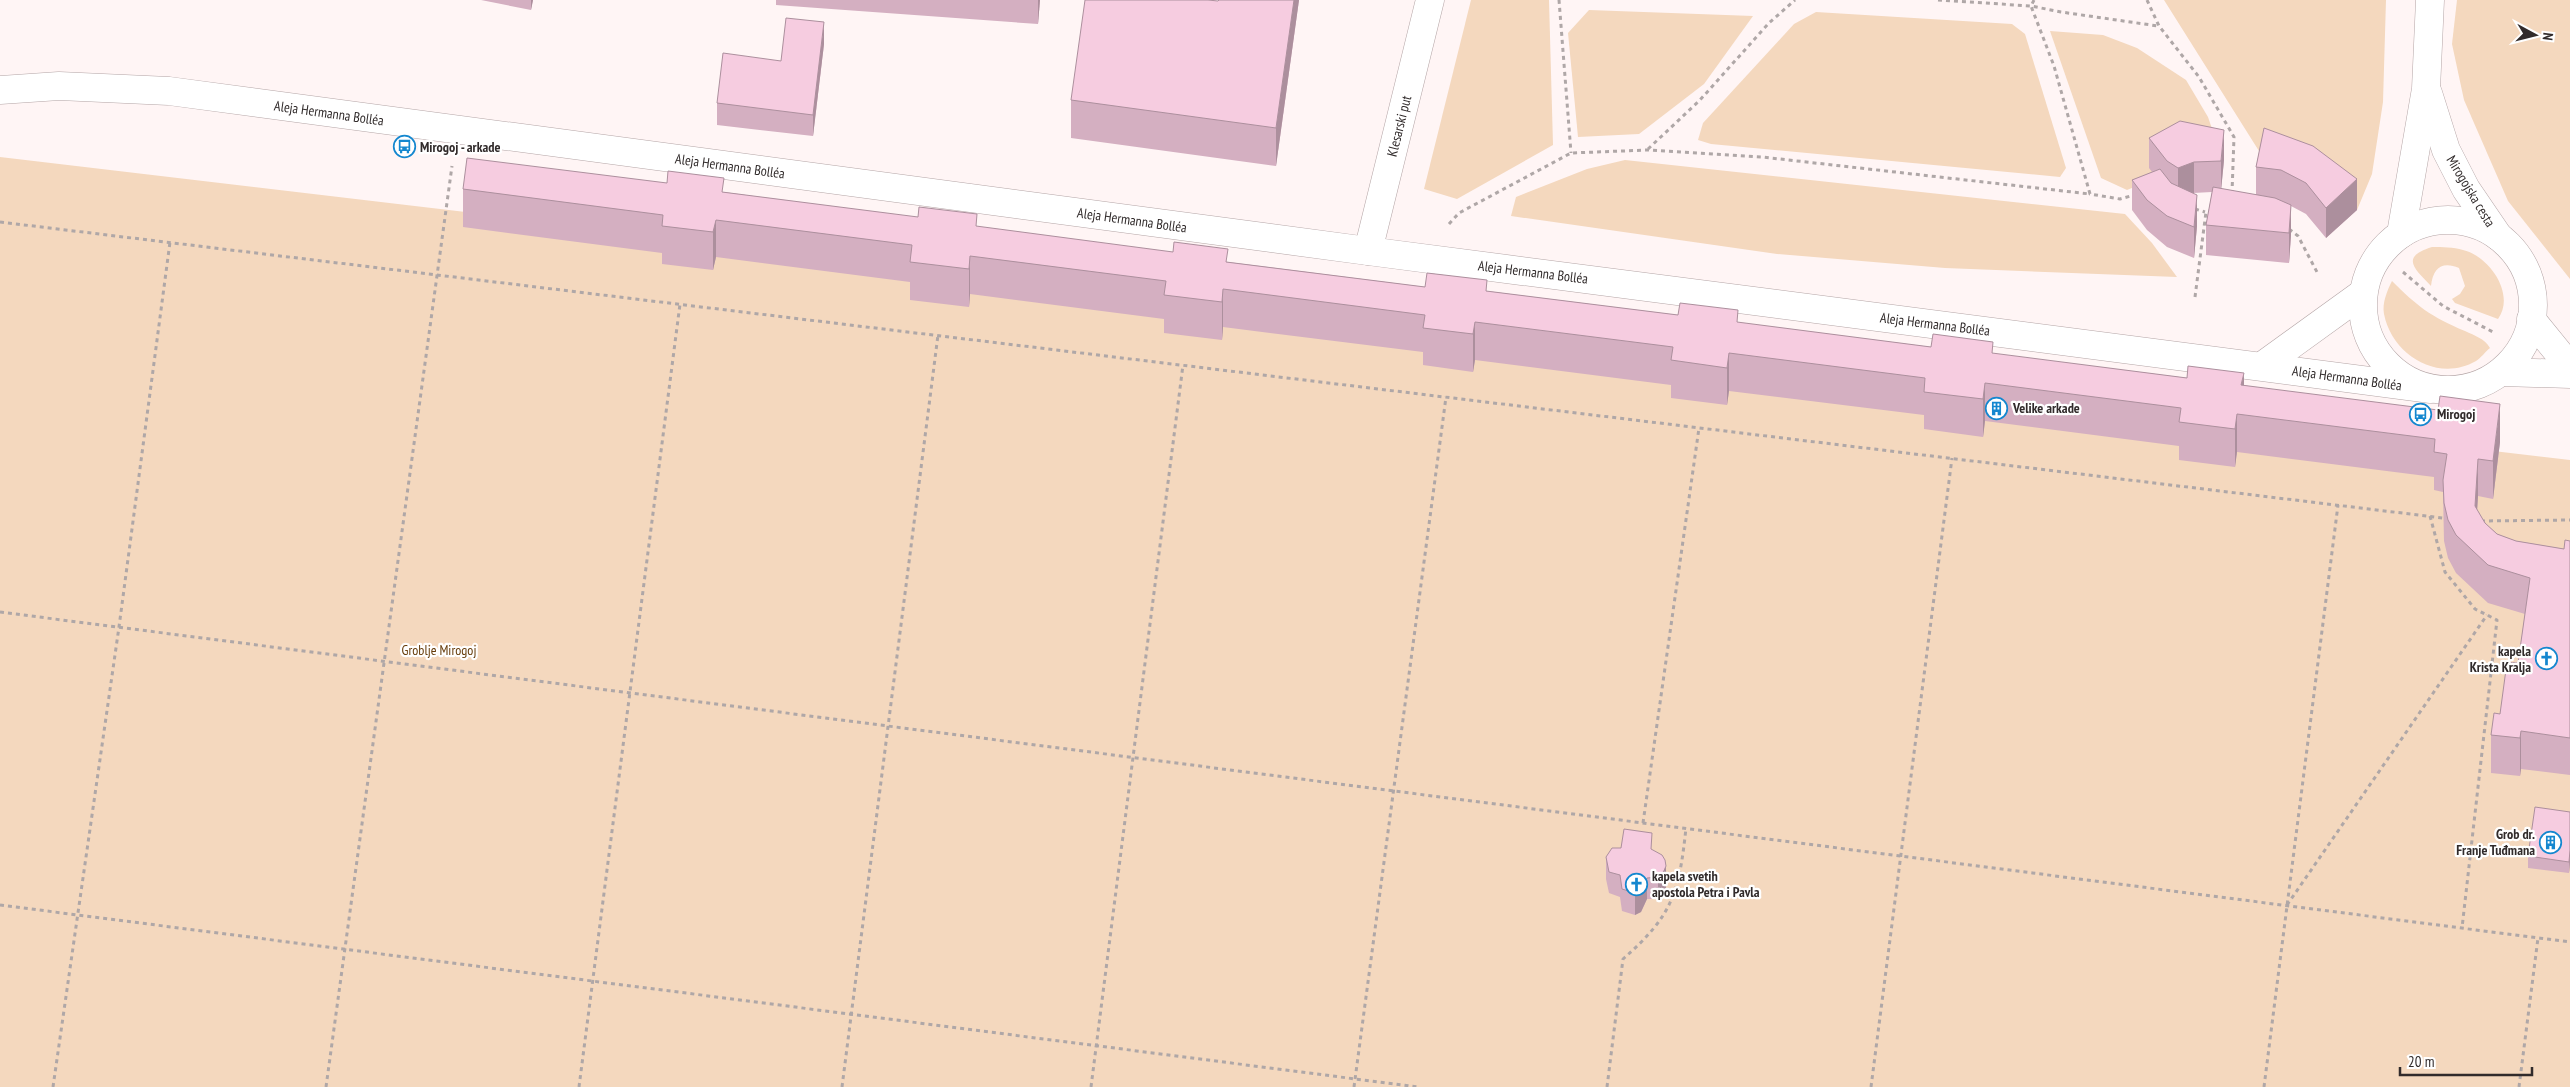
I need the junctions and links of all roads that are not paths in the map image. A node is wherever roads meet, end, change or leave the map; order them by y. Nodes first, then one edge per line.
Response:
1 (1430, 0) edge
2 (2430, 0) edge
3 (2426, 89) junction
4 (0, 90) edge
5 (2401, 234) junction
6 (2498, 236) junction
7 (1368, 251) junction
8 (2364, 294) junction
9 (2531, 319) junction
10 (2262, 366) junction
11 (2570, 367) edge
12 (2502, 372) junction
13 (2570, 374) edge
14 (2431, 389) junction

1 - 7 main road, Klesarski put
2 - 3 main road, Mirogojska cesta
3 - 5 main road, Mirogojska cesta
3 - 6 main road, Mirogojska cesta
4 - 7 main road, Aleja Hermanna Bolléa
5 - 6 main road
5 - 8 main road
6 - 9 main road
7 - 10 main road, Aleja Hermanna Bolléa
8 - 10 main road, Aleja Hermanna Bolléa
8 - 14 main road
9 - 11 main road
9 - 12 main road
10 - 14 main road, Aleja Hermanna Bolléa
12 - 13 main road
12 - 14 main road

